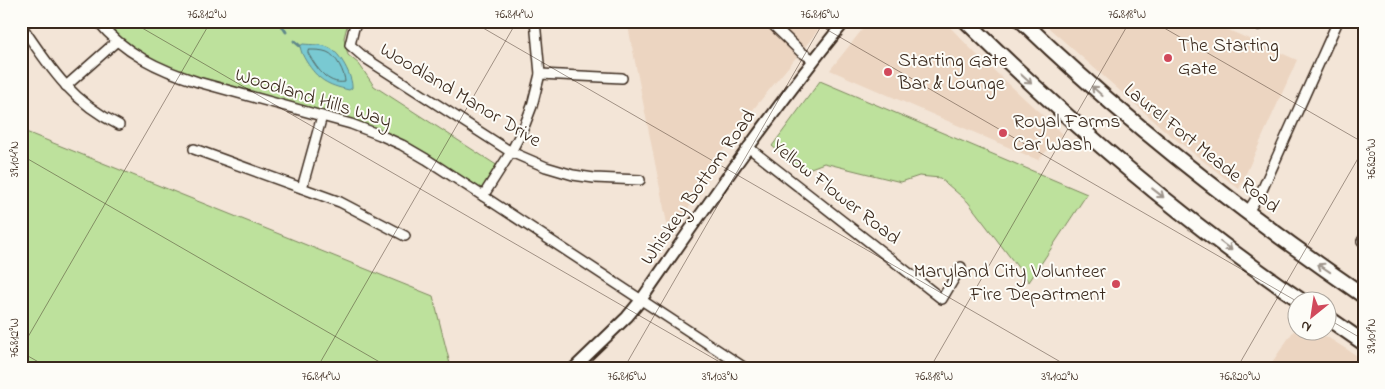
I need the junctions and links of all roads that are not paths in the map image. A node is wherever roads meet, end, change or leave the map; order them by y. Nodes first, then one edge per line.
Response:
1 (98, 21) edge
2 (359, 21) edge
3 (536, 21) edge
4 (769, 21) edge
5 (845, 21) edge
6 (966, 21) edge
7 (1022, 21) edge
8 (1338, 21) edge
9 (21, 25) edge
10 (117, 41) junction
11 (814, 60) junction
12 (540, 74) junction
13 (622, 78) dead end
14 (66, 86) junction
15 (322, 116) junction
16 (119, 125) dead end
17 (748, 146) junction
18 (194, 149) dead end
19 (511, 152) junction
20 (640, 180) dead end
21 (302, 188) junction
22 (483, 196) junction
23 (1247, 213) junction
24 (405, 236) dead end
25 (962, 267) dead end
26 (1289, 292) edge
27 (1364, 296) edge
28 (641, 300) junction
29 (1338, 325) edge
30 (1364, 343) edge
31 (574, 368) edge
32 (745, 368) edge

1 - 10 street, Woodland Hills Way
2 - 19 street, Woodland Manor Drive
3 - 12 street
4 - 11 street
5 - 11 street, Whiskey Bottom Road
6 -> 26 main road
23 -> 7 main road, Laurel Fort Meade Road
8 - 23 street
9 - 14 street
10 - 14 street
10 - 15 street, Woodland Hills Way
11 - 17 street, Whiskey Bottom Road
12 - 13 street
12 - 19 street
14 - 16 street
15 - 21 street
15 - 22 street, Woodland Hills Way
17 - 25 street, Yellow Flower Road
17 - 28 street, Whiskey Bottom Road
18 - 21 street
19 - 20 street, Woodland Manor Drive
19 - 22 street
21 - 24 street
22 - 28 street, Woodland Hills Way
27 -> 23 main road, Laurel Fort Meade Road
28 - 31 street, Whiskey Bottom Road
28 - 32 street, Woodland Hills Way
29 - 30 main road

